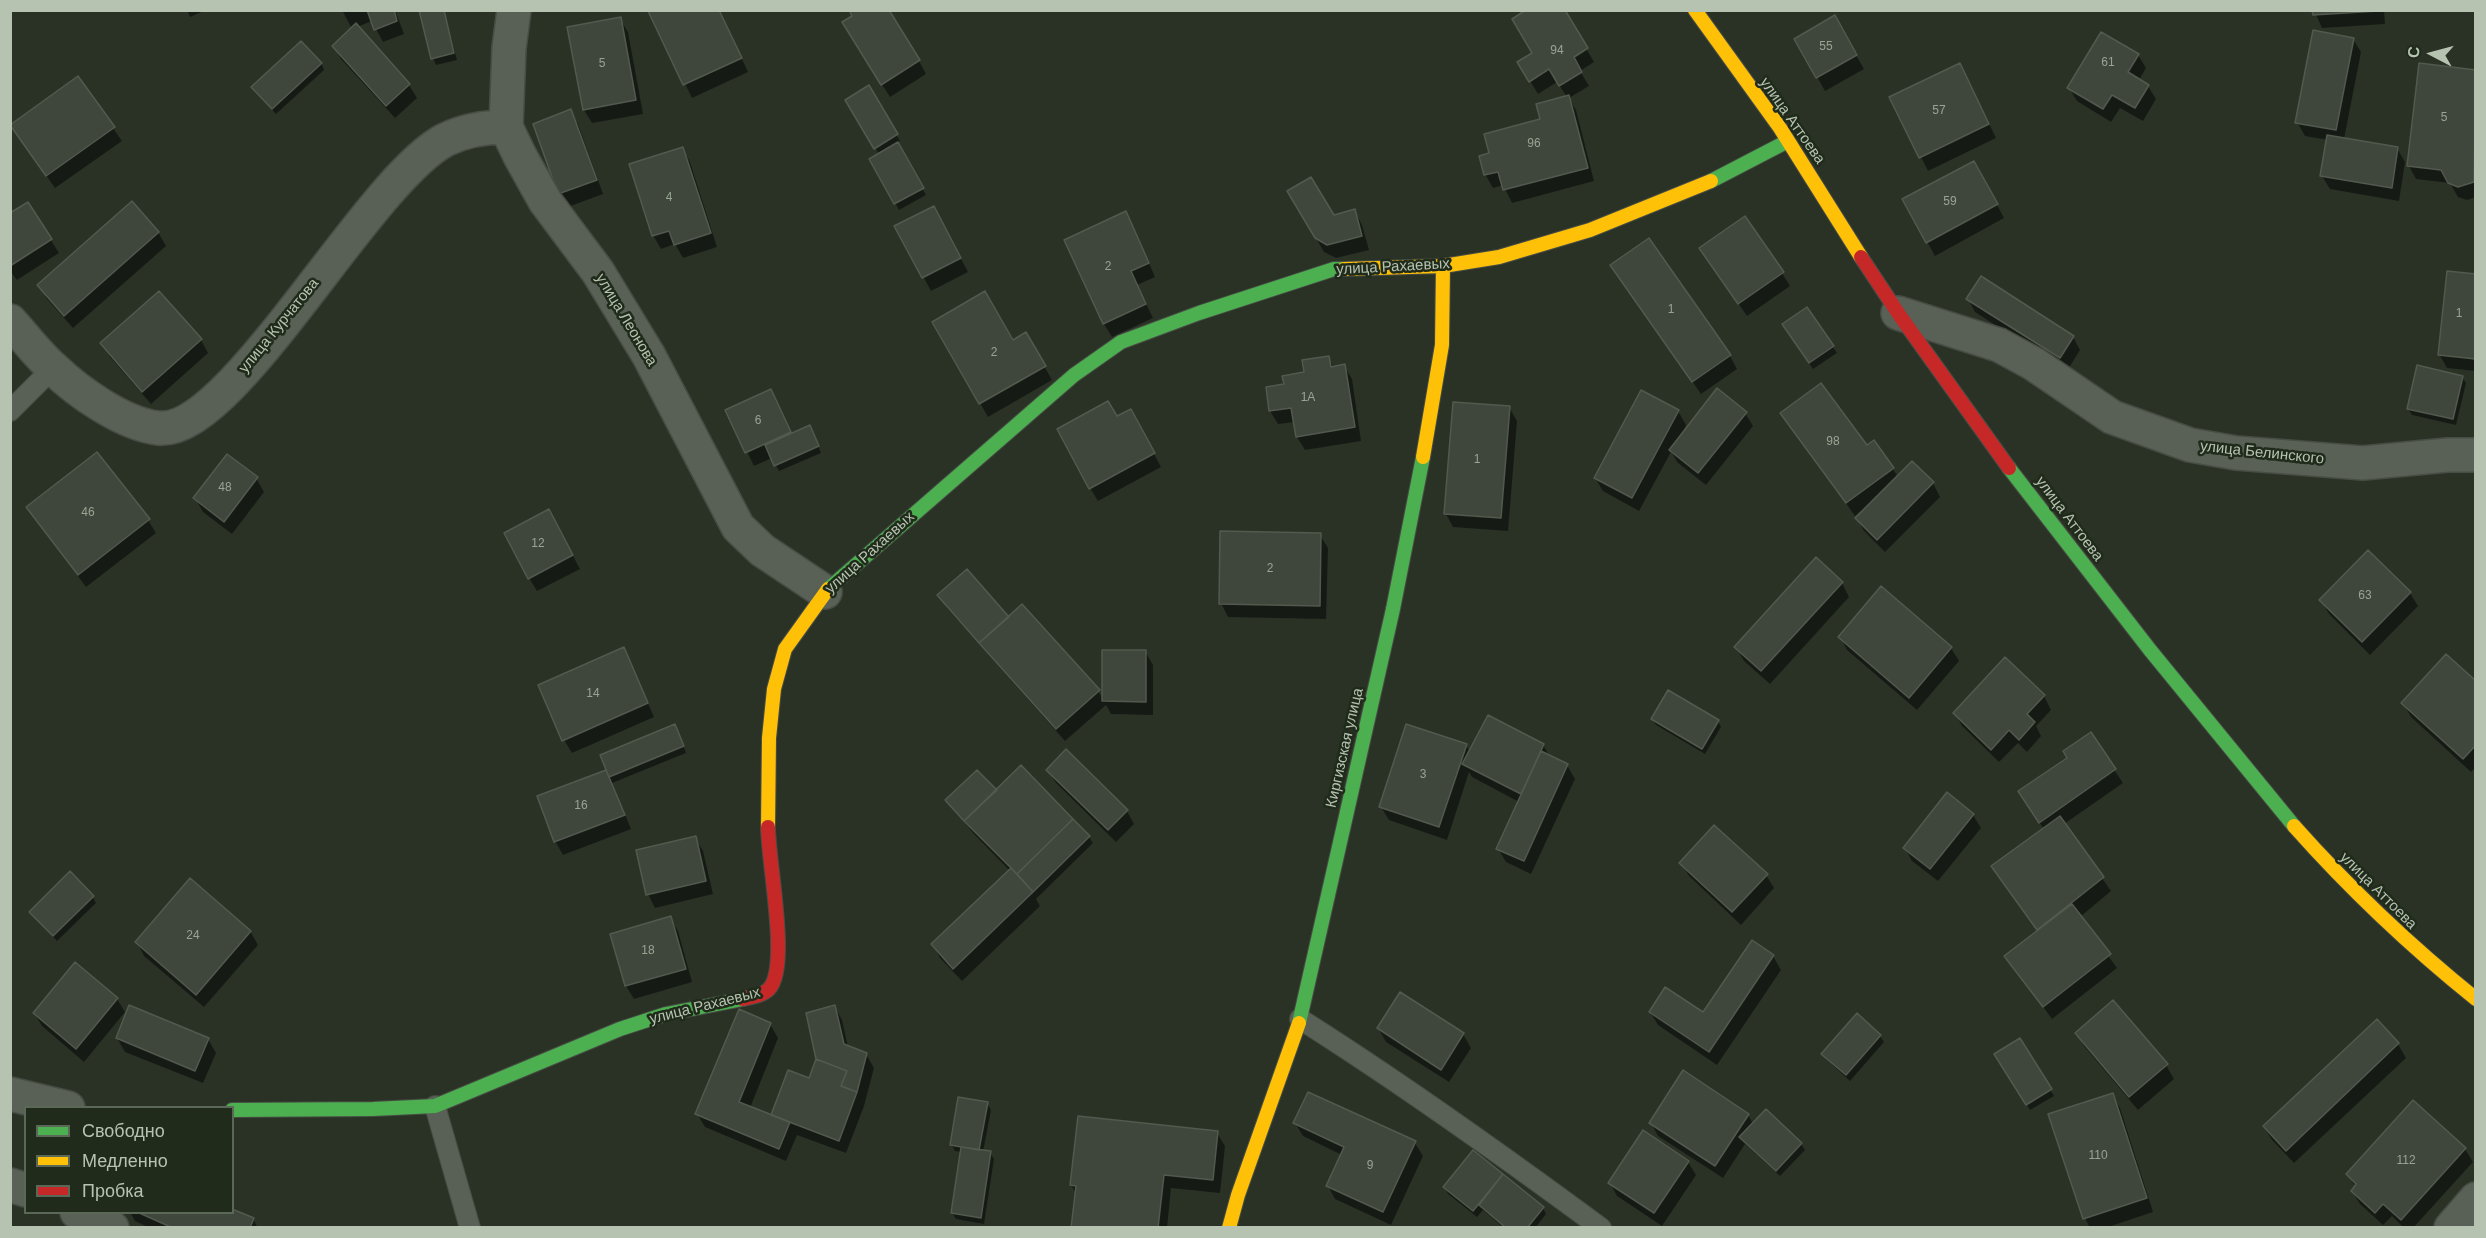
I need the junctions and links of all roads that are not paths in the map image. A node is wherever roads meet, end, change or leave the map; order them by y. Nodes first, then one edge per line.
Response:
1 (514, 10) edge
2 (1695, 10) edge
3 (506, 127) junction
4 (1788, 141) junction
5 (1443, 266) junction
6 (1898, 314) junction
7 (10, 321) edge
8 (53, 368) junction
9 (10, 411) edge
10 (2475, 455) edge
11 (825, 592) junction
12 (2475, 999) edge
13 (1300, 1018) junction
14 (10, 1094) edge
15 (64, 1106) edge
16 (435, 1106) junction
17 (234, 1110) edge
18 (2475, 1199) edge
19 (82, 1214) edge
20 (112, 1227) edge
21 (470, 1227) edge
22 (1229, 1227) edge
23 (1601, 1227) edge
24 (2451, 1227) edge

1 - 3 street, улица Леонова
2 - 4 street, улица Аттоева
3 - 8 street, улица Курчатова
3 - 11 street, улица Леонова
4 - 5 street, улица Рахаевых
4 - 6 street, улица Аттоева
5 - 11 street, улица Рахаевых
5 - 13 street, Киргизская улица
6 - 10 street, улица Белинского
6 - 12 street, улица Аттоева
7 - 8 street, улица Курчатова
8 - 9 lane
11 - 16 street, улица Рахаевых
13 - 22 street, Киргизская улица
13 - 23 lane
14 - 15 street
16 - 17 street, улица Рахаевых
16 - 21 lane
18 - 24 street
19 - 20 street

